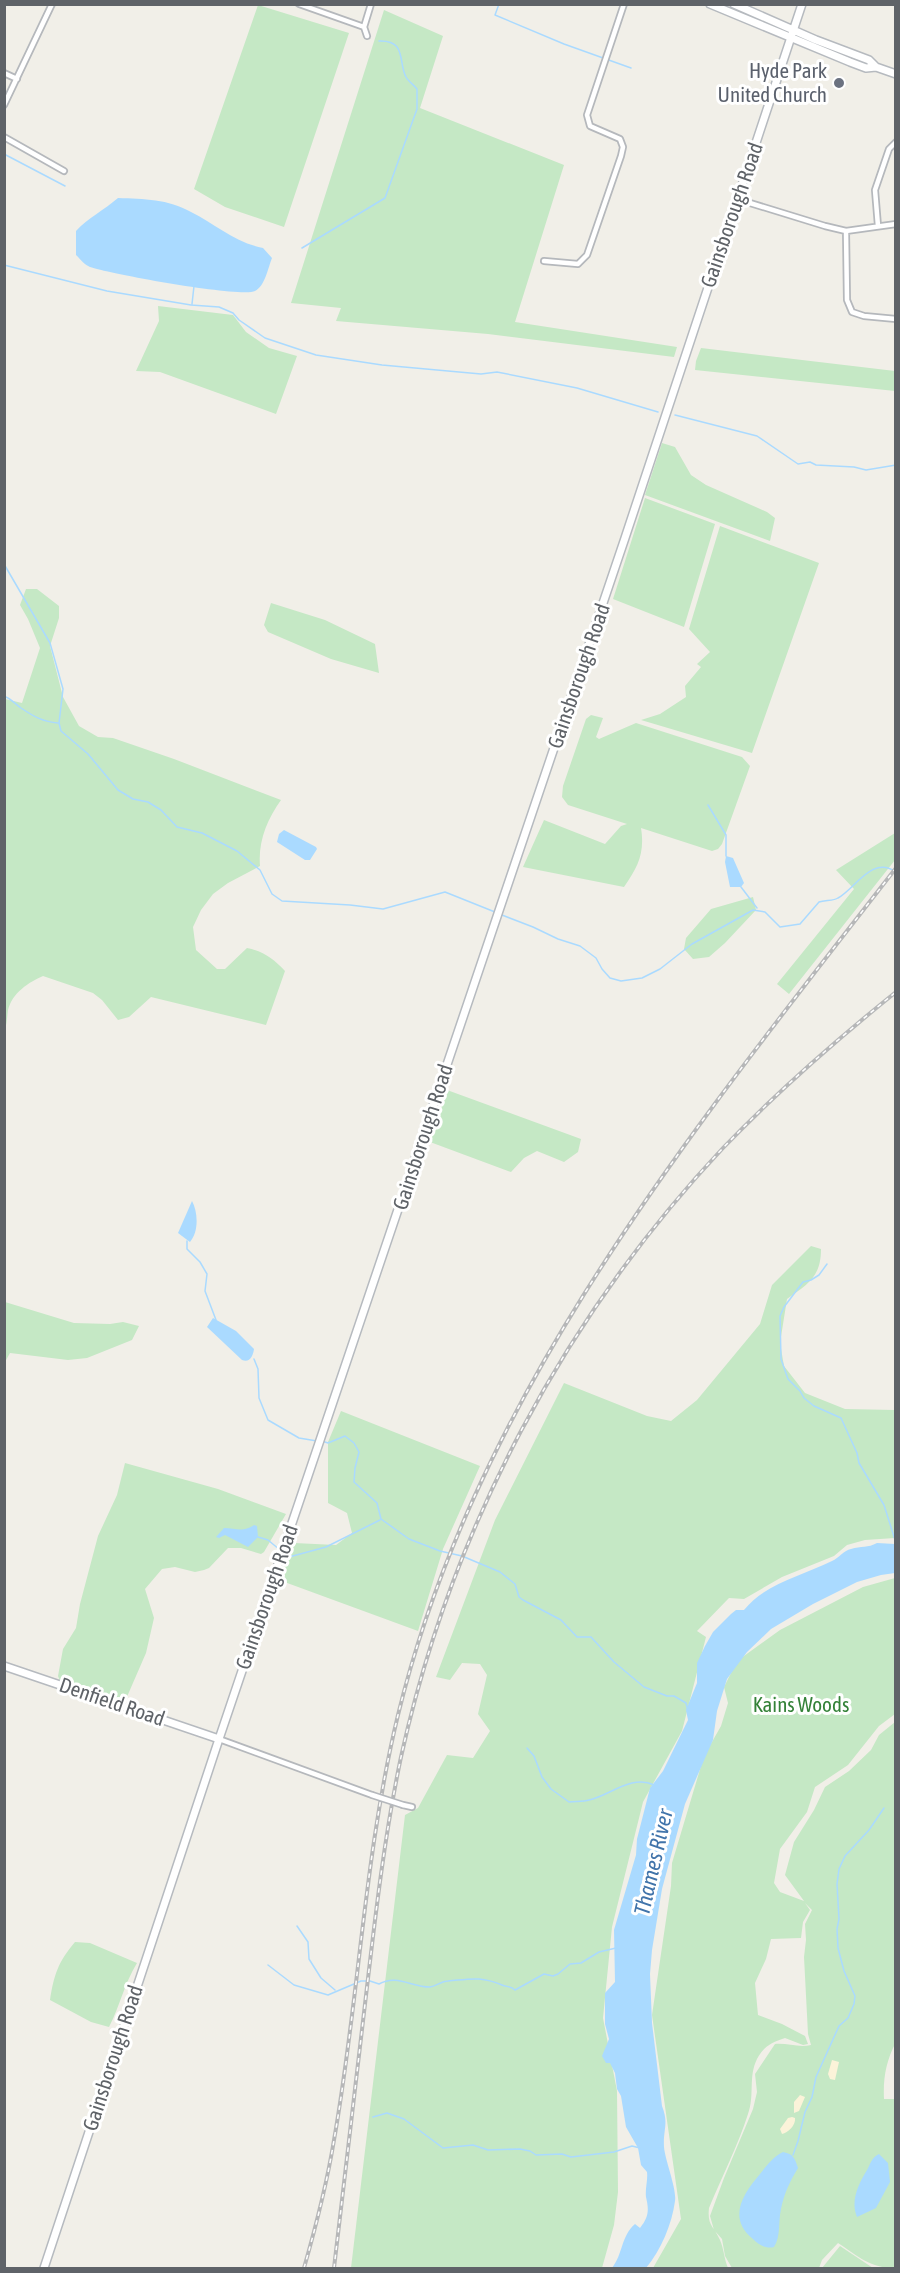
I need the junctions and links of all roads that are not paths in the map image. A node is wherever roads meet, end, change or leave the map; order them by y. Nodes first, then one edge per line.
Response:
1 (52, 4) edge
2 (299, 4) edge
3 (371, 4) edge
4 (624, 4) edge
5 (710, 4) edge
6 (734, 4) edge
7 (802, 4) edge
8 (364, 27) junction
9 (792, 34) junction
10 (367, 36) dead end
11 (4, 73) edge
12 (896, 74) edge
13 (17, 79) junction
14 (4, 105) edge
15 (4, 137) edge
16 (896, 141) edge
17 (64, 171) dead end
18 (737, 199) junction
19 (896, 224) edge
20 (878, 226) junction
21 (846, 231) junction
22 (544, 261) dead end
23 (896, 320) edge
24 (4, 1666) edge
25 (219, 1739) junction
26 (412, 1807) dead end
27 (44, 2268) edge

1 - 13 street
2 - 8 street
3 - 8 street
4 - 22 street
5 - 9 main road
6 - 9 main road
7 - 9 main road, Gainsborough Road
8 - 10 street
9 - 12 main road
9 - 18 main road, Gainsborough Road
11 - 13 street
13 - 14 street
15 - 17 street
16 - 20 street
18 - 21 street
18 - 25 main road, Gainsborough Road
19 - 20 street
20 - 21 street
21 - 23 street
24 - 25 main road, Denfield Road
25 - 26 street, bridge
25 - 27 main road, Gainsborough Road

